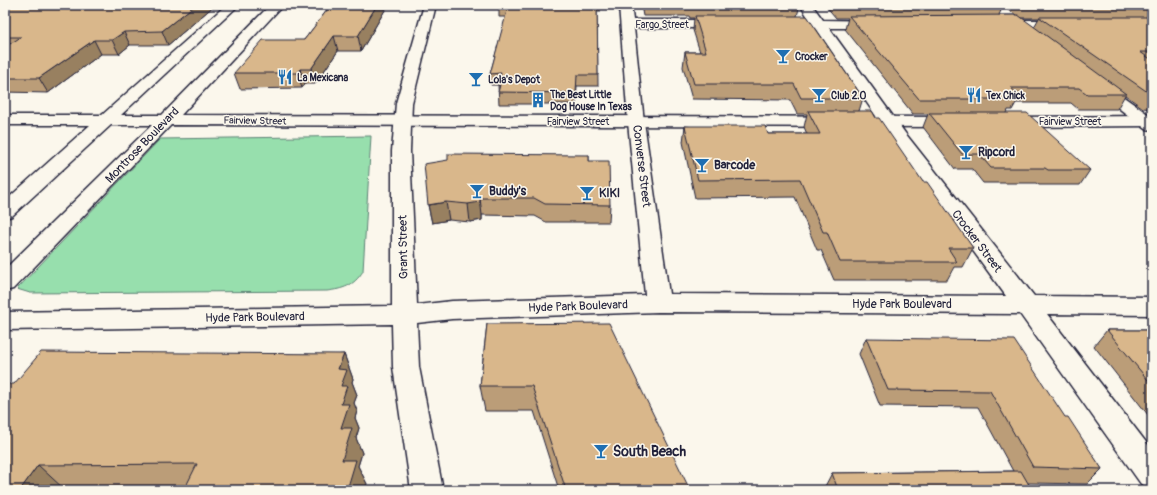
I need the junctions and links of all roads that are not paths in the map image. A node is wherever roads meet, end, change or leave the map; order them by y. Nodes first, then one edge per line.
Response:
1 (233, 5) edge
2 (277, 5) edge
3 (430, 5) edge
4 (626, 5) edge
5 (806, 5) edge
6 (998, 10) edge
7 (628, 24) junction
8 (734, 24) edge
9 (797, 24) edge
10 (820, 24) junction
11 (891, 24) edge
12 (985, 24) edge
13 (1016, 24) junction
14 (1080, 24) edge
15 (1035, 38) edge
16 (1085, 75) edge
17 (168, 119) junction
18 (5, 120) edge
19 (109, 120) junction
20 (402, 121) junction
21 (636, 122) junction
22 (888, 122) junction
23 (1150, 123) edge
24 (5, 212) edge
25 (5, 283) edge
26 (658, 303) junction
27 (1027, 305) junction
28 (1152, 306) edge
29 (404, 315) junction
30 (5, 321) edge
31 (1152, 474) edge
32 (427, 490) edge

1 - 19 street
2 - 17 street, Montrose Boulevard
3 - 20 street, Grant Street
4 - 7 street, Converse Street
5 - 10 street, Crocker Street
6 - 13 street
7 - 8 street, Fargo Street
7 - 21 street, Converse Street
9 - 10 street
10 - 11 street
10 - 22 street, Crocker Street
12 - 13 street
13 - 14 street
13 - 15 street
16 - 23 street
17 - 19 street, Fairview Street
17 - 20 street, Fairview Street
17 - 25 street, Montrose Boulevard
18 - 19 street, Fairview Street
19 - 24 street
20 - 21 street, Fairview Street
20 - 29 street, Grant Street
21 - 22 street, Fairview Street
21 - 26 street, Converse Street
22 - 23 street, Fairview Street
22 - 27 street, Crocker Street
26 - 27 street, Hyde Park Boulevard
26 - 29 street, Hyde Park Boulevard
27 - 28 street, Hyde Park Boulevard
27 - 31 street, Crocker Street
29 - 30 street, Hyde Park Boulevard
29 - 32 street, Grant Street

